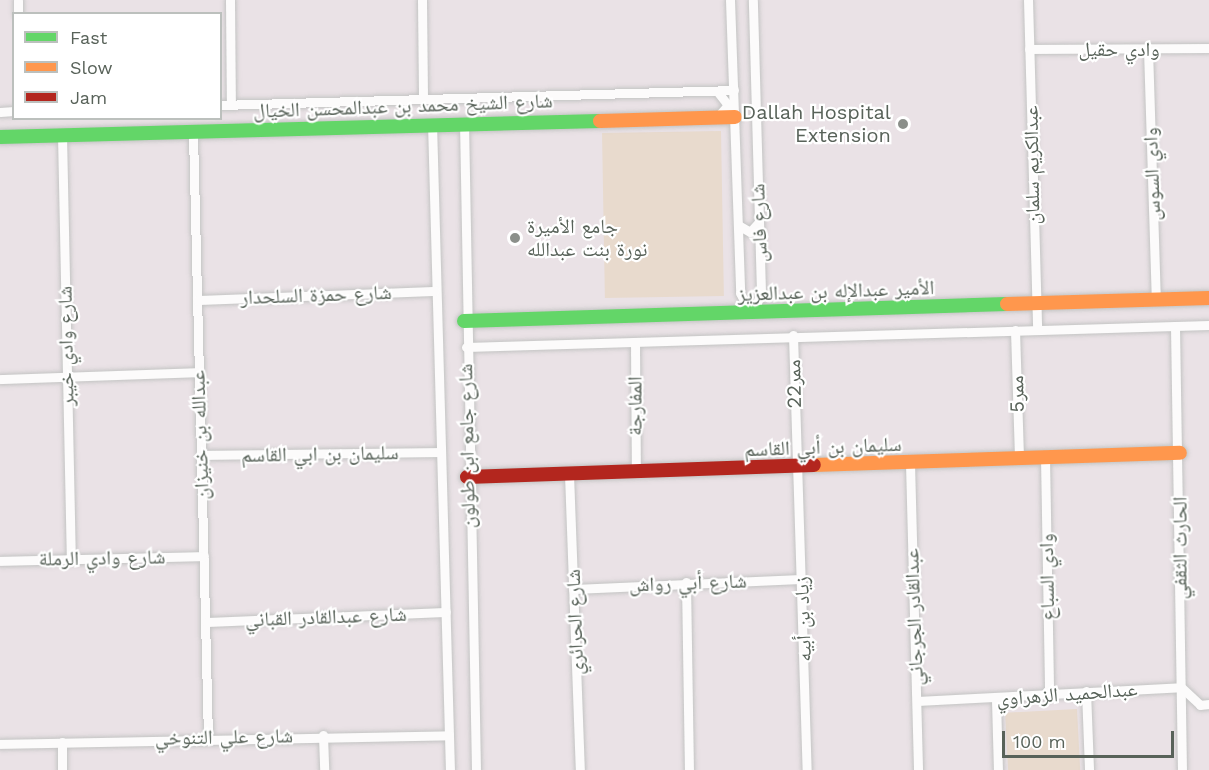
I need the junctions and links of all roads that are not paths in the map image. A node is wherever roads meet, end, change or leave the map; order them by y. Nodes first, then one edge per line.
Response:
1 (230, 0) edge
2 (422, 0) edge
3 (730, 0) edge
4 (753, 0) edge
5 (1028, 0) edge
6 (1209, 48) edge
7 (1029, 49) junction
8 (1148, 49) junction
9 (734, 90) junction
10 (715, 91) junction
11 (423, 98) junction
12 (222, 105) edge
13 (231, 105) junction
14 (713, 117) junction
15 (735, 117) junction
16 (464, 122) junction
17 (432, 123) junction
18 (193, 134) junction
19 (62, 135) junction
20 (0, 137) edge
21 (759, 220) junction
22 (738, 225) junction
23 (435, 291) junction
24 (1209, 298) edge
25 (197, 300) junction
26 (1156, 300) junction
27 (1035, 301) junction
28 (465, 321) junction
29 (1209, 325) edge
30 (1175, 326) junction
31 (1015, 330) junction
32 (1037, 330) junction
33 (793, 336) junction
34 (635, 342) junction
35 (466, 346) junction
36 (198, 372) junction
37 (66, 377) junction
38 (0, 379) edge
39 (439, 452) junction
40 (1180, 453) junction
41 (201, 456) junction
42 (1045, 457) junction
43 (1018, 458) junction
44 (910, 463) junction
45 (796, 468) junction
46 (636, 471) junction
47 (570, 474) junction
48 (467, 477) junction
49 (204, 556) junction
50 (71, 557) junction
51 (0, 561) edge
52 (802, 579) junction
53 (686, 582) junction
54 (573, 589) junction
55 (446, 612) junction
56 (206, 622) junction
57 (1181, 687) junction
58 (1086, 691) junction
59 (1048, 696) junction
60 (996, 700) junction
61 (917, 702) junction
62 (1209, 705) edge
63 (323, 735) junction
64 (449, 735) junction
65 (208, 737) junction
66 (62, 742) junction
67 (0, 744) edge
68 (62, 770) edge
69 (324, 770) edge
70 (450, 770) edge
71 (476, 770) edge
72 (580, 770) edge
73 (689, 770) edge
74 (807, 770) edge
75 (918, 770) edge
76 (998, 770) edge
77 (1089, 770) edge
78 (1182, 770) edge

1 - 13 street
2 - 11 street
3 - 9 street, شارع فاس
4 - 21 street, شارع فاس
5 - 7 street, عبدالكريم سلمان
6 - 8 street, وادي حقيل
7 - 8 street, وادي حقيل
7 - 27 street, عبدالكريم سلمان
8 - 26 street, وادي السوس
9 - 10 street, شارع الشيخ محمد بن عبدالمحسن الخيال
9 - 15 street, شارع فاس
10 - 11 street, شارع الشيخ محمد بن عبدالمحسن الخيال
10 - 14 street
11 - 13 street, شارع الشيخ محمد بن عبدالمحسن الخيال
12 - 13 street, شارع الشيخ محمد بن عبدالمحسن الخيال
14 - 15 street, شارع الشيخ محمد بن عبدالمحسن الخيال
14 - 16 street, شارع الشيخ محمد بن عبدالمحسن الخيال
15 - 22 street, شارع فاس
16 - 17 street, شارع الشيخ محمد بن عبدالمحسن الخيال
16 - 28 street, شارع جامع ابن طولون
17 - 18 street, شارع الشيخ محمد بن عبدالمحسن الخيال
17 - 23 street, شارع جامع ابن طولون
18 - 19 street, شارع الشيخ محمد بن عبدالمحسن الخيال
18 - 25 street, عبدالله بن خنيزان
19 - 20 street, شارع الشيخ محمد بن عبدالمحسن الخيال
19 - 37 street, شارع وادي خيبر
21 - 22 street
21 - 22 street, شارع فاس
23 - 25 street, شارع حمزة السلحدار
23 - 39 street, شارع جامع ابن طولون
24 - 26 street, الأمير عبدالإله بن عبدالعزيز
25 - 36 street, عبدالله بن خنيزان
26 - 27 street, الأمير عبدالإله بن عبدالعزيز
27 - 28 street, الأمير عبدالإله بن عبدالعزيز
27 - 32 street, عبدالكريم سلمان
28 - 35 street, شارع جامع ابن طولون
29 - 30 street
30 - 32 street
30 - 40 street, الحارث الثقفي
31 - 32 street
31 - 33 street
31 - 43 street, ممر5
33 - 34 street
33 - 45 street, ممر22
34 - 35 street
34 - 46 street, المفارجة
35 - 48 street, شارع جامع ابن طولون
36 - 37 street
36 - 41 street, عبدالله بن خنيزان
37 - 38 street
37 - 50 street, شارع وادي خيبر
39 - 41 street, سليمان بن ابي القاسم
39 - 55 street, شارع جامع ابن طولون
40 - 42 street, سليمان بن أبي القاسم
40 - 57 street, الحارث الثقفي
41 - 49 street, عبدالله بن خنيزان
42 - 43 street, سليمان بن أبي القاسم
42 - 59 street, وادي السباع
43 - 44 street, سليمان بن أبي القاسم
44 - 45 street, سليمان بن أبي القاسم
44 - 61 street, عبدالقادر الجرجاني
45 - 46 street, سليمان بن أبي القاسم
45 - 52 street, زياد بن أبيه
46 - 47 street, سليمان بن أبي القاسم
47 - 48 street, سليمان بن أبي القاسم
47 - 54 street, شارع الحرائري
48 - 71 street, شارع جامع ابن طولون
49 - 50 street, شارع وادي الرملة
49 - 56 street, عبدالله بن خنيزان
50 - 51 street, شارع وادي الرملة
52 - 53 street, شارع أبي رواش
52 - 74 street, زياد بن أبيه
53 - 54 street, شارع أبي رواش
53 - 73 street
54 - 72 street, شارع الحرائري
55 - 56 street, شارع عبدالقادر القباني
55 - 64 street, شارع جامع ابن طولون
56 - 65 street, عبدالله بن خنيزان
57 - 58 street, عبدالحميد الزهراوي
57 - 62 street
57 - 78 street, الحارث الثقفي
58 - 59 street, عبدالحميد الزهراوي
58 - 77 street
59 - 60 street, عبدالحميد الزهراوي
60 - 61 street, عبدالحميد الزهراوي
60 - 76 street
61 - 75 street, عبدالقادر الجرجاني
63 - 64 street, شارع علي التنوخي
63 - 65 street, شارع علي التنوخي
63 - 69 street
64 - 70 street, شارع جامع ابن طولون
65 - 66 street, شارع علي التنوخي
66 - 67 street, شارع علي التنوخي
66 - 68 street

